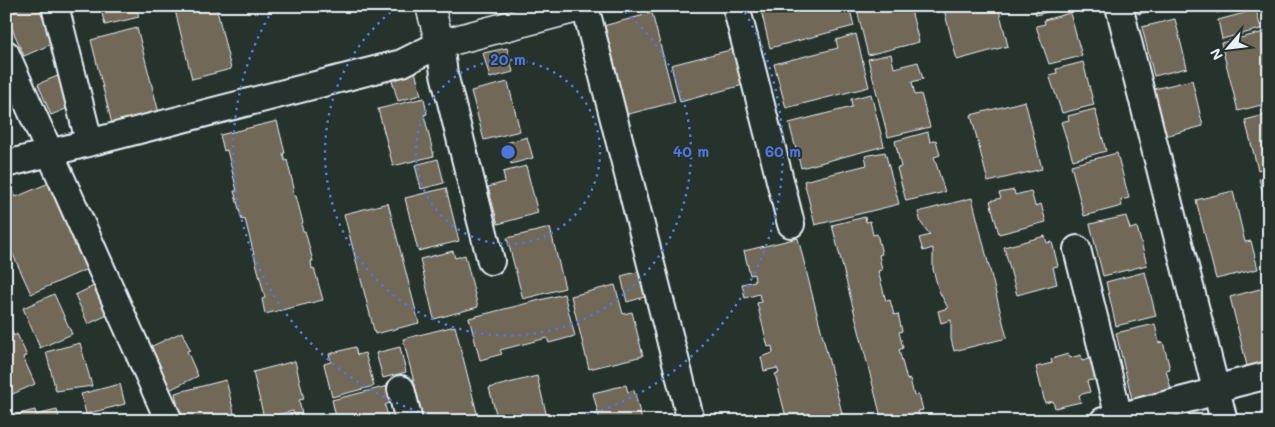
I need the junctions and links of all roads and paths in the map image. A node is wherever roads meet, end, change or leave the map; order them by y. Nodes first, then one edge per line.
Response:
1 (54, 6) edge
2 (430, 6) edge
3 (585, 6) edge
4 (736, 6) edge
5 (1119, 6) edge
6 (440, 44) junction
7 (6, 54) edge
8 (89, 141) junction
9 (50, 152) junction
10 (6, 164) edge
11 (792, 224) dead end
12 (1077, 249) dead end
13 (491, 261) dead end
14 (1269, 375) edge
15 (400, 389) dead end
16 (1216, 390) junction
17 (1111, 419) edge
18 (169, 421) edge
19 (408, 421) edge
20 (691, 421) edge
21 (1224, 421) edge

1 - 8 street
2 - 6 street
3 - 6 street
3 - 20 street
4 - 11 street
5 - 16 street
6 - 8 street
6 - 13 street
7 - 9 street
8 - 9 street
9 - 10 street
9 - 18 street
12 - 17 street
14 - 16 street
15 - 19 street
16 - 17 street
16 - 21 street

